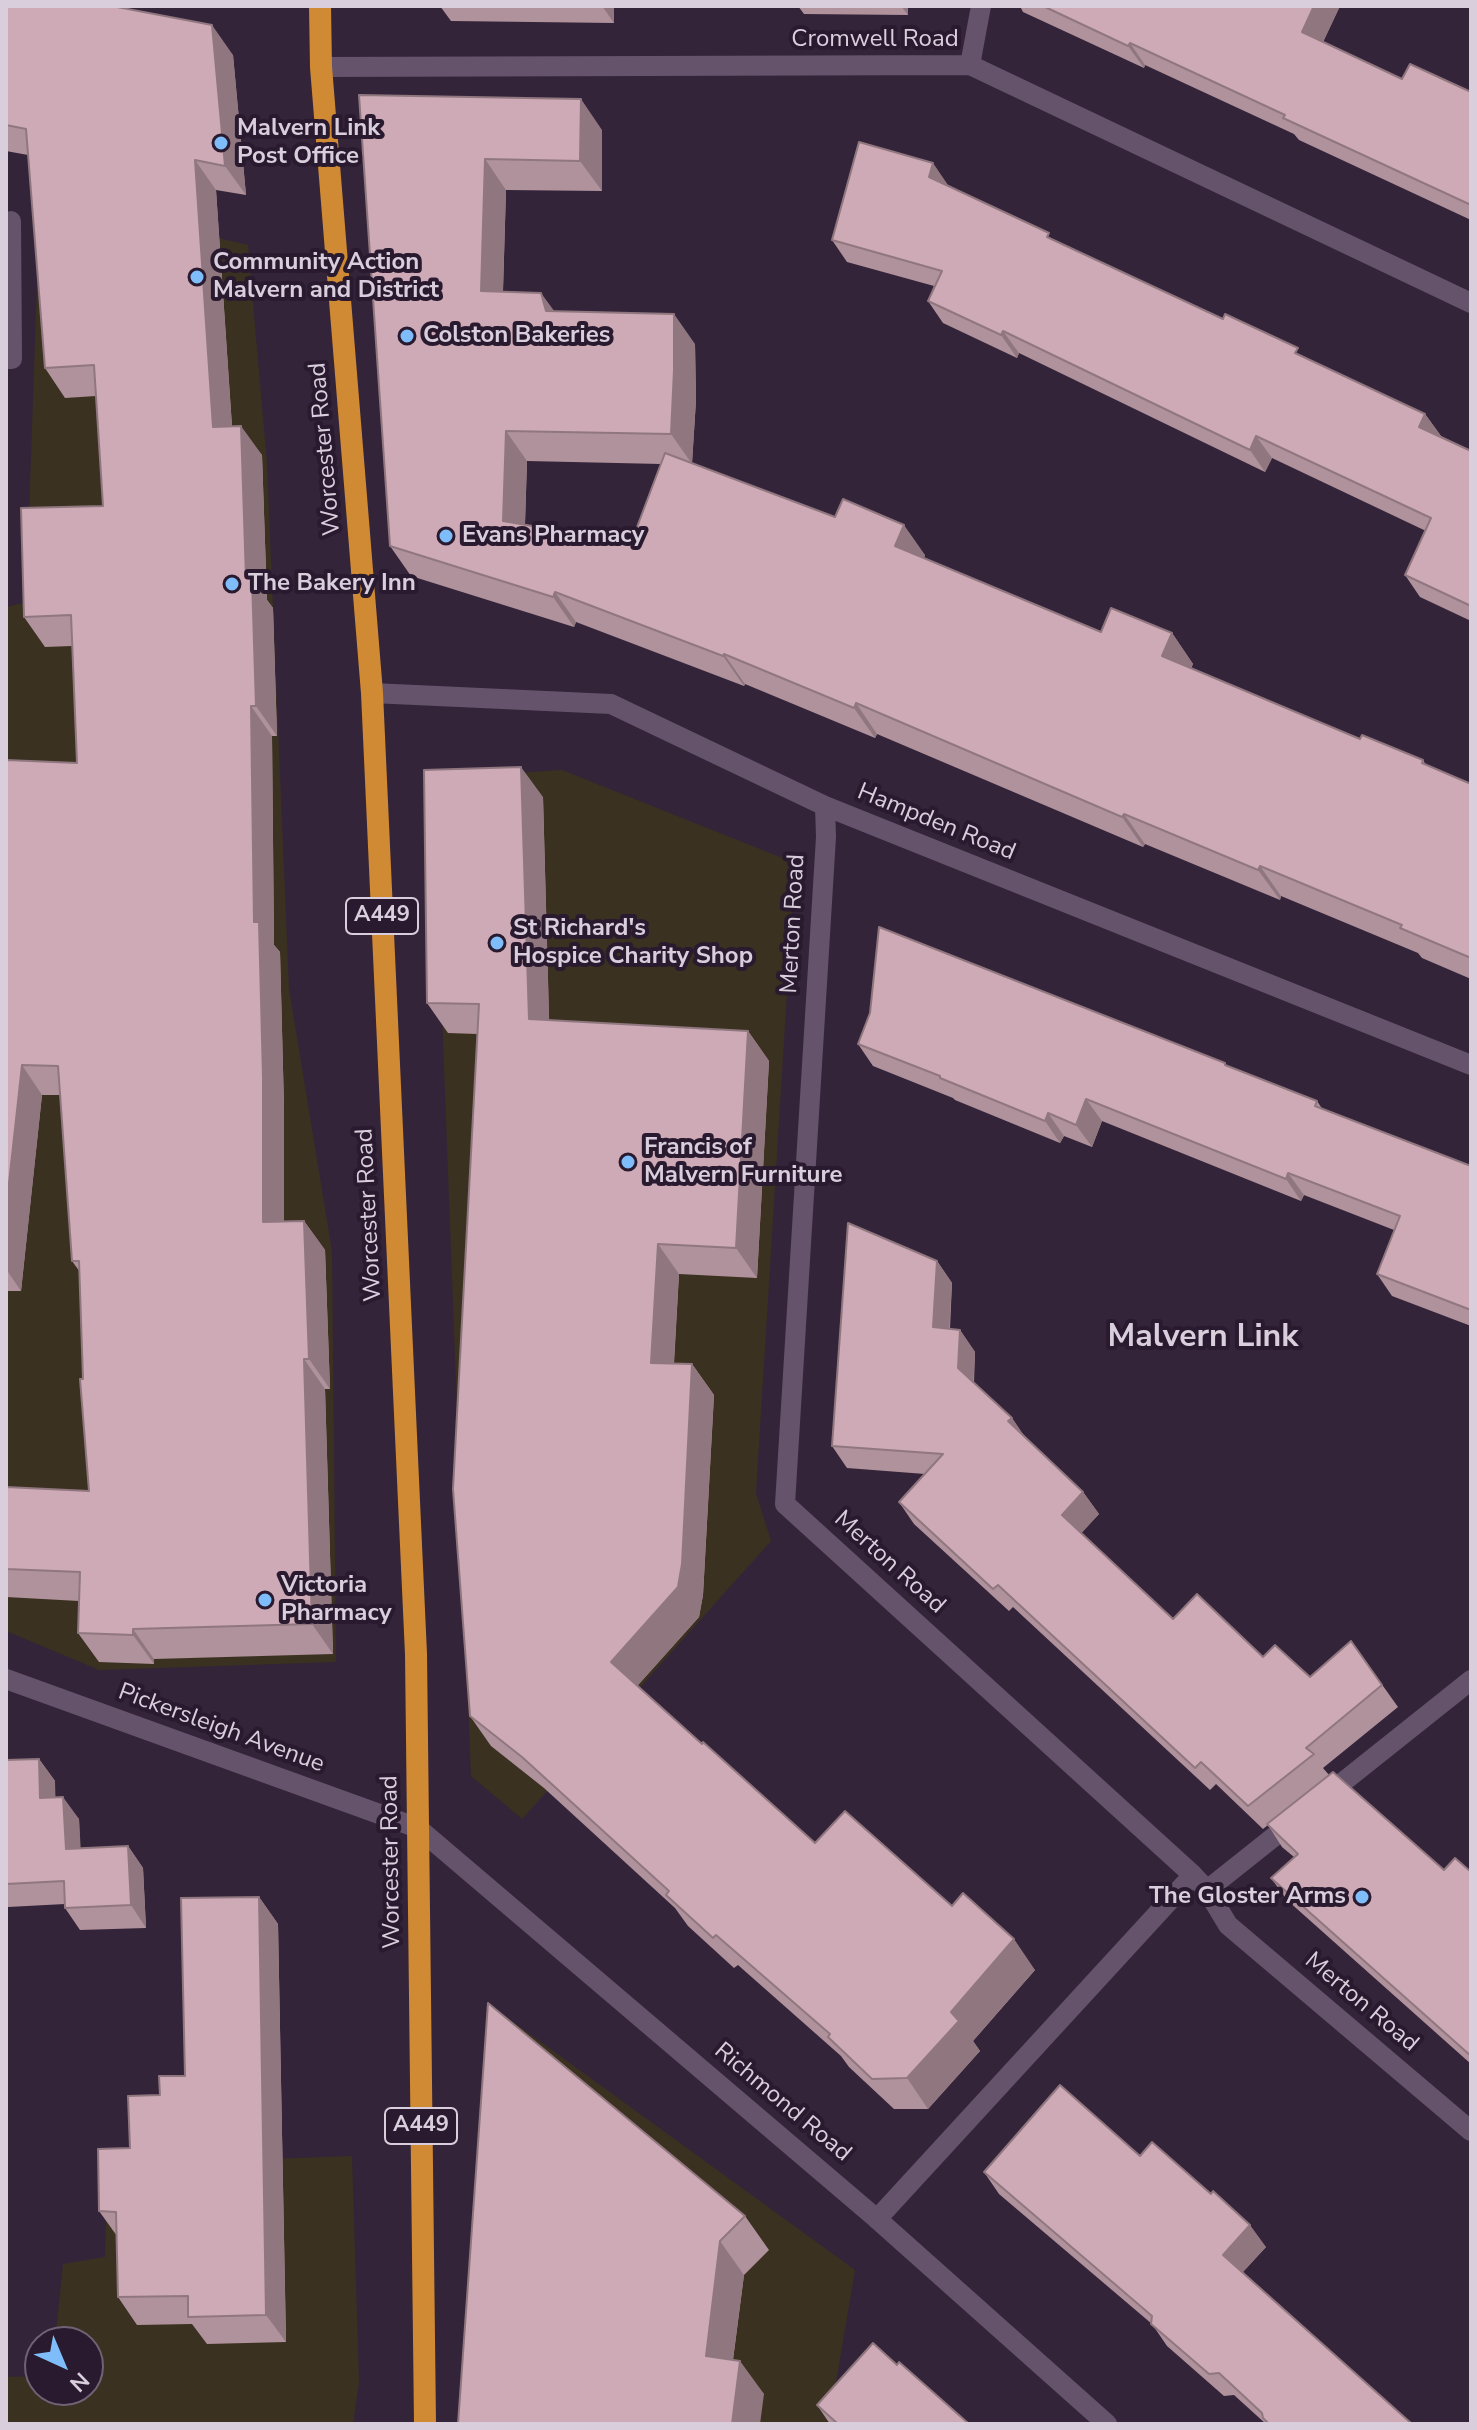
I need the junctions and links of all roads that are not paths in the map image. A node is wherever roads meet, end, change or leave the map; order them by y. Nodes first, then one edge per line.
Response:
1 (320, 6) edge
2 (981, 6) edge
3 (970, 65) junction
4 (321, 67) junction
5 (11, 221) dead end
6 (1471, 303) edge
7 (6, 359) edge
8 (372, 693) junction
9 (825, 806) junction
10 (1471, 1065) edge
11 (6, 1679) edge
12 (1471, 1680) edge
13 (418, 1828) junction
14 (1200, 1882) junction
15 (1471, 2131) edge
16 (877, 2219) junction
17 (425, 2424) edge
18 (1107, 2424) edge

1 - 4 highway, Worcester Road / A449
2 - 3 street
3 - 4 street, Cromwell Road
3 - 6 street, Cromwell Road
4 - 8 highway, Worcester Road / A449
5 - 7 street
8 - 9 street, Hampden Road
8 - 13 highway, Worcester Road / A449
9 - 10 street, Hampden Road
9 - 14 street, Merton Road
11 - 13 street, Pickersleigh Avenue
12 - 14 street
13 - 16 street, Richmond Road
13 - 17 highway, Worcester Road / A449
14 - 15 street, Merton Road
14 - 16 street
16 - 18 street, Richmond Road

